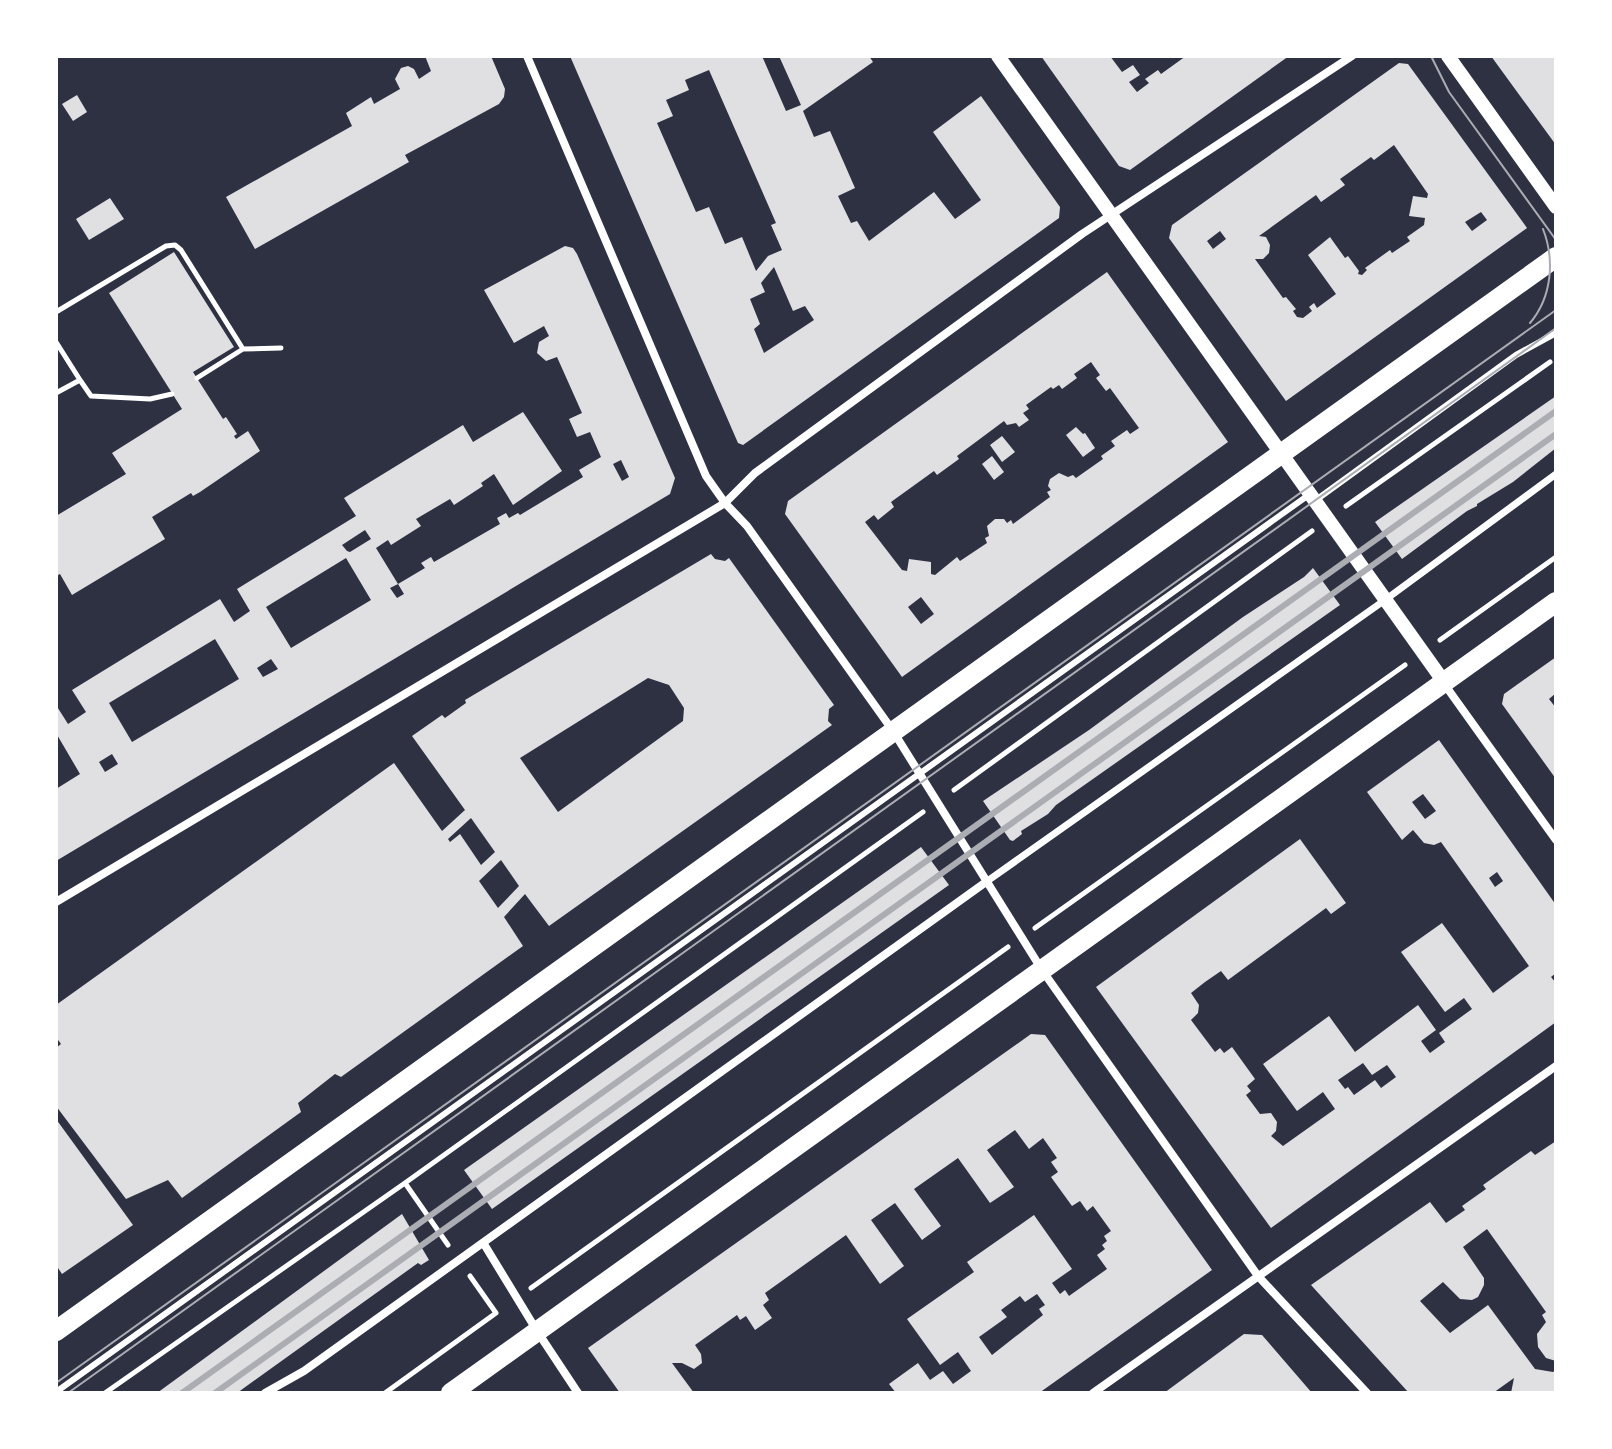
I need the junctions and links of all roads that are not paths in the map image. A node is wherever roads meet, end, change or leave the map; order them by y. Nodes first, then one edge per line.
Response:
1 (527, 56) edge
2 (998, 56) edge
3 (1352, 56) edge
4 (1448, 56) edge
5 (1556, 207) edge
6 (1111, 216) junction
7 (1556, 257) edge
8 (1556, 333) edge
9 (1281, 453) junction
10 (1556, 474) edge
11 (1312, 497) junction
12 (725, 503) junction
13 (1385, 600) junction
14 (1556, 602) edge
15 (1444, 682) junction
16 (893, 731) junction
17 (921, 775) junction
18 (1556, 840) edge
19 (986, 882) junction
20 (56, 902) edge
21 (1042, 970) junction
22 (1556, 1066) edge
23 (484, 1244) junction
24 (1258, 1276) junction
25 (56, 1331) edge
26 (537, 1331) junction
27 (56, 1392) edge
28 (265, 1393) edge
29 (451, 1393) edge
30 (578, 1393) edge
31 (1093, 1393) edge
32 (1367, 1393) edge

1 - 12 street
2 - 6 street
3 - 6 street
4 - 5 street
6 - 9 street
6 - 12 street
7 - 9 main road
8 - 11 lane
9 - 11 street
9 - 16 main road
10 - 13 street
11 - 13 street
11 - 17 lane
12 - 16 street
12 - 20 street
13 - 15 street
13 - 19 street
14 - 15 main road
15 - 18 street
15 - 21 main road
16 - 17 street
16 - 25 main road
17 - 19 street
17 - 27 lane
19 - 21 street
19 - 23 street
21 - 24 street
21 - 26 main road
22 - 24 street
23 - 26 street
23 - 28 street
24 - 31 street
24 - 32 street
26 - 29 main road
26 - 30 street

